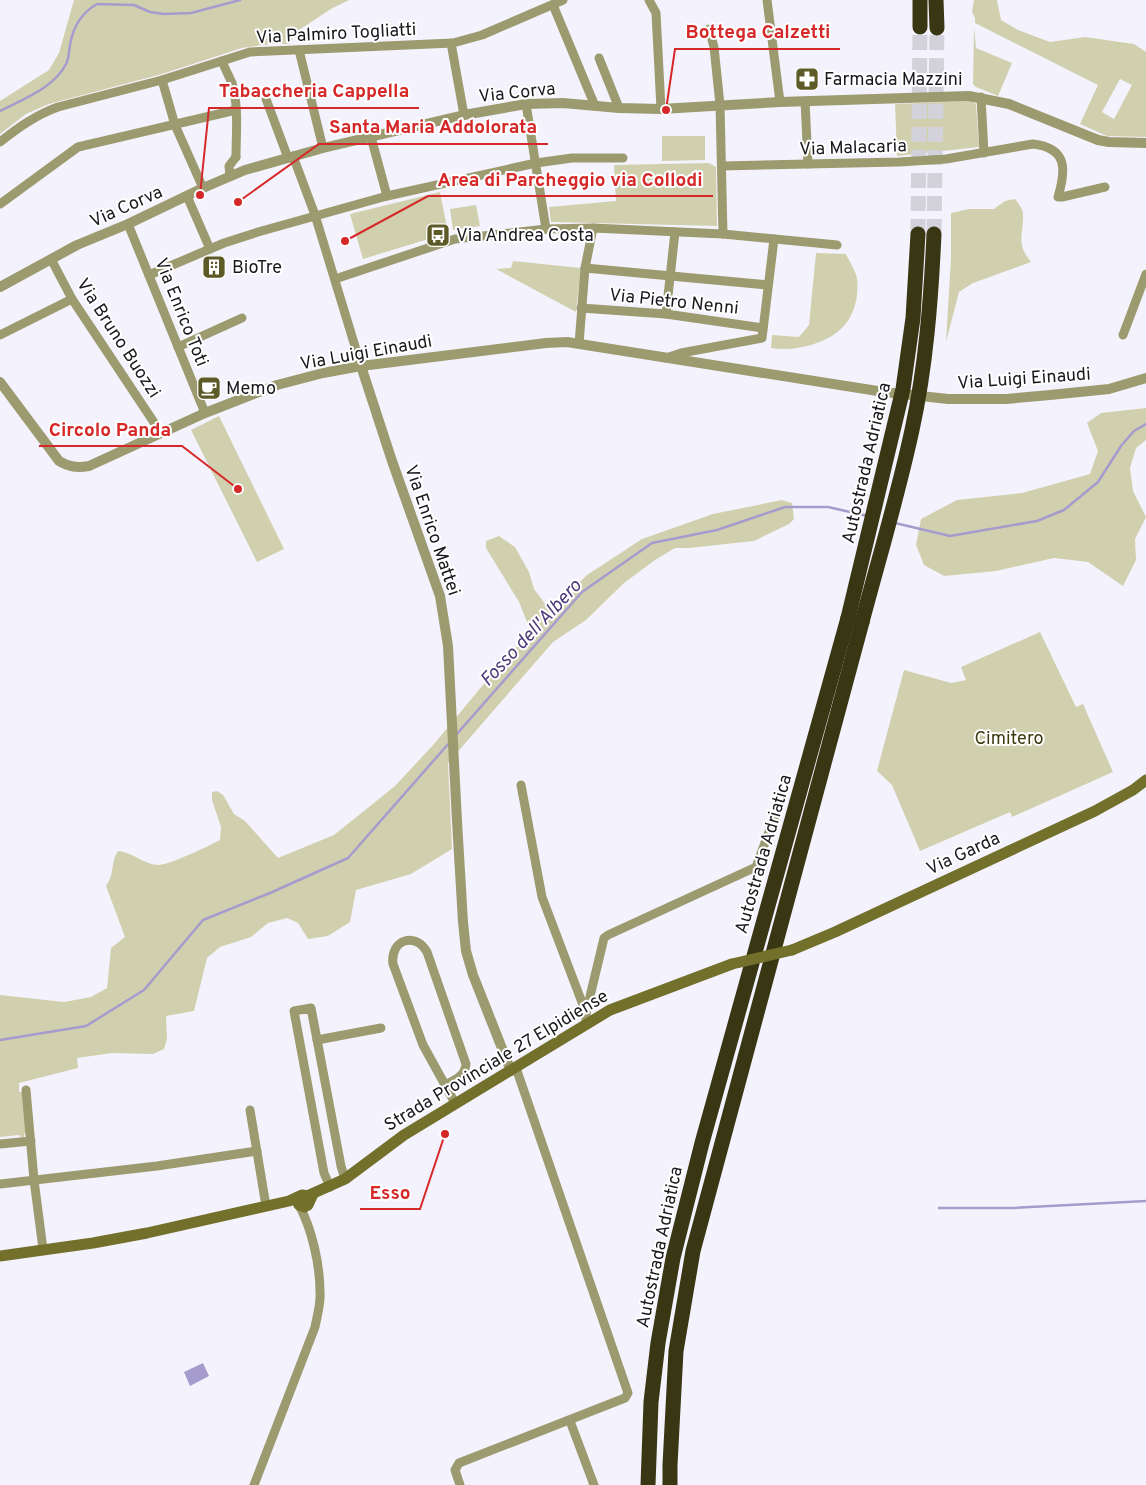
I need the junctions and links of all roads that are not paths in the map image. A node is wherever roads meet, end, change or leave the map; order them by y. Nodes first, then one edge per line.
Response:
1 (563, 0) edge
2 (649, 0) edge
3 (767, 0) edge
4 (920, 0) edge
5 (936, 0) edge
6 (553, 5) junction
7 (920, 27) tunnel mouth
8 (936, 28) tunnel mouth
9 (710, 29) dead end
10 (451, 43) junction
11 (299, 50) junction
12 (599, 58) dead end
13 (222, 61) junction
14 (162, 80) junction
15 (981, 97) junction
16 (266, 99) dead end
17 (805, 101) junction
18 (780, 102) junction
19 (526, 104) junction
20 (720, 105) junction
21 (594, 106) junction
22 (619, 108) junction
23 (661, 109) junction
24 (236, 110) junction
25 (464, 115) junction
26 (175, 125) junction
27 (371, 137) junction
28 (0, 142) edge
29 (1146, 144) edge
30 (323, 148) junction
31 (984, 153) junction
32 (291, 157) junction
33 (236, 158) junction
34 (623, 158) dead end
35 (536, 163) junction
36 (808, 164) junction
37 (722, 166) junction
38 (245, 170) junction
39 (230, 176) junction
40 (1105, 187) dead end
41 (203, 188) junction
42 (187, 196) junction
43 (387, 196) junction
44 (0, 204) edge
45 (315, 215) junction
46 (128, 224) junction
47 (593, 228) junction
48 (546, 229) junction
49 (675, 232) junction
50 (723, 234) junction
51 (918, 234) tunnel mouth
52 (934, 234) tunnel mouth
53 (774, 239) junction
54 (837, 245) dead end
55 (210, 249) junction
56 (51, 259) junction
57 (585, 268) junction
58 (1146, 274) edge
59 (149, 275) junction
60 (670, 275) junction
61 (335, 279) junction
62 (768, 285) junction
63 (0, 287) edge
64 (72, 299) junction
65 (581, 308) junction
66 (666, 314) junction
67 (242, 318) dead end
68 (763, 328) junction
69 (0, 335) edge
70 (1123, 335) dead end
71 (579, 344) junction
72 (178, 347) junction
73 (666, 358) junction
74 (361, 366) junction
75 (1146, 378) edge
76 (0, 382) edge
77 (205, 413) junction
78 (161, 433) junction
79 (855, 620) junction
80 (1146, 780) edge
81 (521, 785) dead end
82 (776, 813) dead end
83 (792, 950) joint
84 (586, 1018) junction
85 (381, 1028) dead end
86 (317, 1040) junction
87 (513, 1069) junction
88 (445, 1085) junction
89 (26, 1090) dead end
90 (327, 1093) junction
91 (310, 1096) junction
92 (455, 1103) junction
93 (250, 1110) dead end
94 (30, 1141) junction
95 (0, 1144) edge
96 (257, 1151) junction
97 (345, 1178) junction
98 (34, 1180) junction
99 (0, 1184) edge
100 (330, 1187) junction
101 (304, 1199) junction
102 (266, 1206) junction
103 (43, 1249) junction
104 (0, 1256) edge
105 (570, 1421) junction
106 (254, 1485) edge
107 (460, 1485) edge
108 (594, 1485) edge
109 (648, 1485) edge
110 (670, 1485) edge

1 - 6 street, Via Palmiro Togliatti
2 - 23 street
3 - 18 street
4 - 7 highway
5 - 8 highway
6 - 10 street, Via Palmiro Togliatti
6 - 21 street
9 - 20 street
10 - 11 street, Via Palmiro Togliatti
10 - 25 street
11 - 13 street, Via Palmiro Togliatti
11 - 30 street
12 - 22 street
13 - 14 street, Via Palmiro Togliatti
13 - 24 street
14 - 26 street
14 - 28 street, Via Palmiro Togliatti
15 - 17 street, Via Corva
15 - 29 street, Via Corva
15 - 31 street
16 - 32 street, Via Enrico Mattei
17 - 18 street, Via Corva
17 - 36 street
18 - 20 street, Via Corva
19 - 21 street, Via Corva
19 - 25 street, Via Corva
19 - 35 street
20 - 23 street, Via Corva
20 - 37 street
21 - 22 street, Via Corva
22 - 23 street, Via Corva
24 - 26 street
24 - 33 street
25 - 27 street, Via Corva
26 - 41 street
26 - 44 street
27 - 30 street, Via Corva
27 - 43 street
30 - 32 street, Via Corva
31 - 36 street, Via Malacaria
31 - 40 street, Via Malacaria
32 - 38 street, Via Corva
32 - 45 street, Via Enrico Mattei
33 - 38 street
33 - 39 street
34 - 35 street
35 - 43 street
35 - 48 street
36 - 37 street, Via Malacaria
37 - 50 street
38 - 39 street, Via Corva
39 - 41 street, Via Corva
41 - 42 street, Via Corva
42 - 46 street, Via Corva
42 - 55 street
43 - 45 street
45 - 55 street
45 - 61 street, Via Enrico Mattei
46 - 56 street, Via Corva
46 - 59 street, Via Enrico Toti
47 - 48 street
47 - 49 street
47 - 57 street
48 - 61 street
49 - 50 street
49 - 60 street
50 - 53 street
51 - 79 highway, Autostrada Adriatica, bridge
52 - 79 highway, Autostrada Adriatica, bridge
53 - 54 street
53 - 62 street
55 - 59 street
56 - 63 street, Via Corva
56 - 64 street, Via Bruno Buozzi
57 - 60 street
57 - 65 street
58 - 70 street
59 - 72 street, Via Enrico Toti
60 - 62 street
60 - 66 street
61 - 74 street, Via Enrico Mattei
62 - 68 street
64 - 69 street
64 - 78 street, Via Bruno Buozzi
65 - 66 street, Via Pietro Nenni
65 - 71 street
66 - 68 street, Via Pietro Nenni
67 - 72 street
68 - 73 street, Via Luigi Einaudi
71 - 73 street, Via Luigi Einaudi
71 - 74 street, Via Luigi Einaudi
72 - 77 street, Via Enrico Toti
73 - 75 street, Via Luigi Einaudi
74 - 77 street, Via Luigi Einaudi
74 - 87 street, Via Enrico Mattei
76 - 78 street, Via Luigi Einaudi
77 - 78 street, Via Luigi Einaudi
79 - 109 highway, Autostrada Adriatica
79 - 110 highway, Autostrada Adriatica
80 - 83 main road, Via Garda
81 - 84 street
82 - 84 street
83 - 84 main road, Strada Provinciale 27 Elpidiense, bridge
84 - 87 main road, Strada Provinciale 27 Elpidiense
85 - 86 street
86 - 90 street
86 - 91 street
87 - 92 main road, Strada Provinciale 27 Elpidiense
87 - 105 street
88 - 88 street
88 - 92 street
89 - 94 street
90 - 91 street
90 - 97 street
91 - 100 street
92 - 97 main road, Strada Provinciale 27 Elpidiense
93 - 96 street
94 - 95 street
94 - 98 street
96 - 98 street
96 - 102 street
97 - 100 main road, Strada Provinciale 27 Elpidiense
98 - 99 street
98 - 103 street
100 - 101 main road, Strada Provinciale 27 Elpidiense
101 - 102 main road, Strada Provinciale 27 Elpidiense
101 - 106 street
102 - 103 main road, Strada Provinciale 27 Elpidiense
103 - 104 main road, Strada Provinciale 27 Elpidiense
105 - 107 street
105 - 108 street

